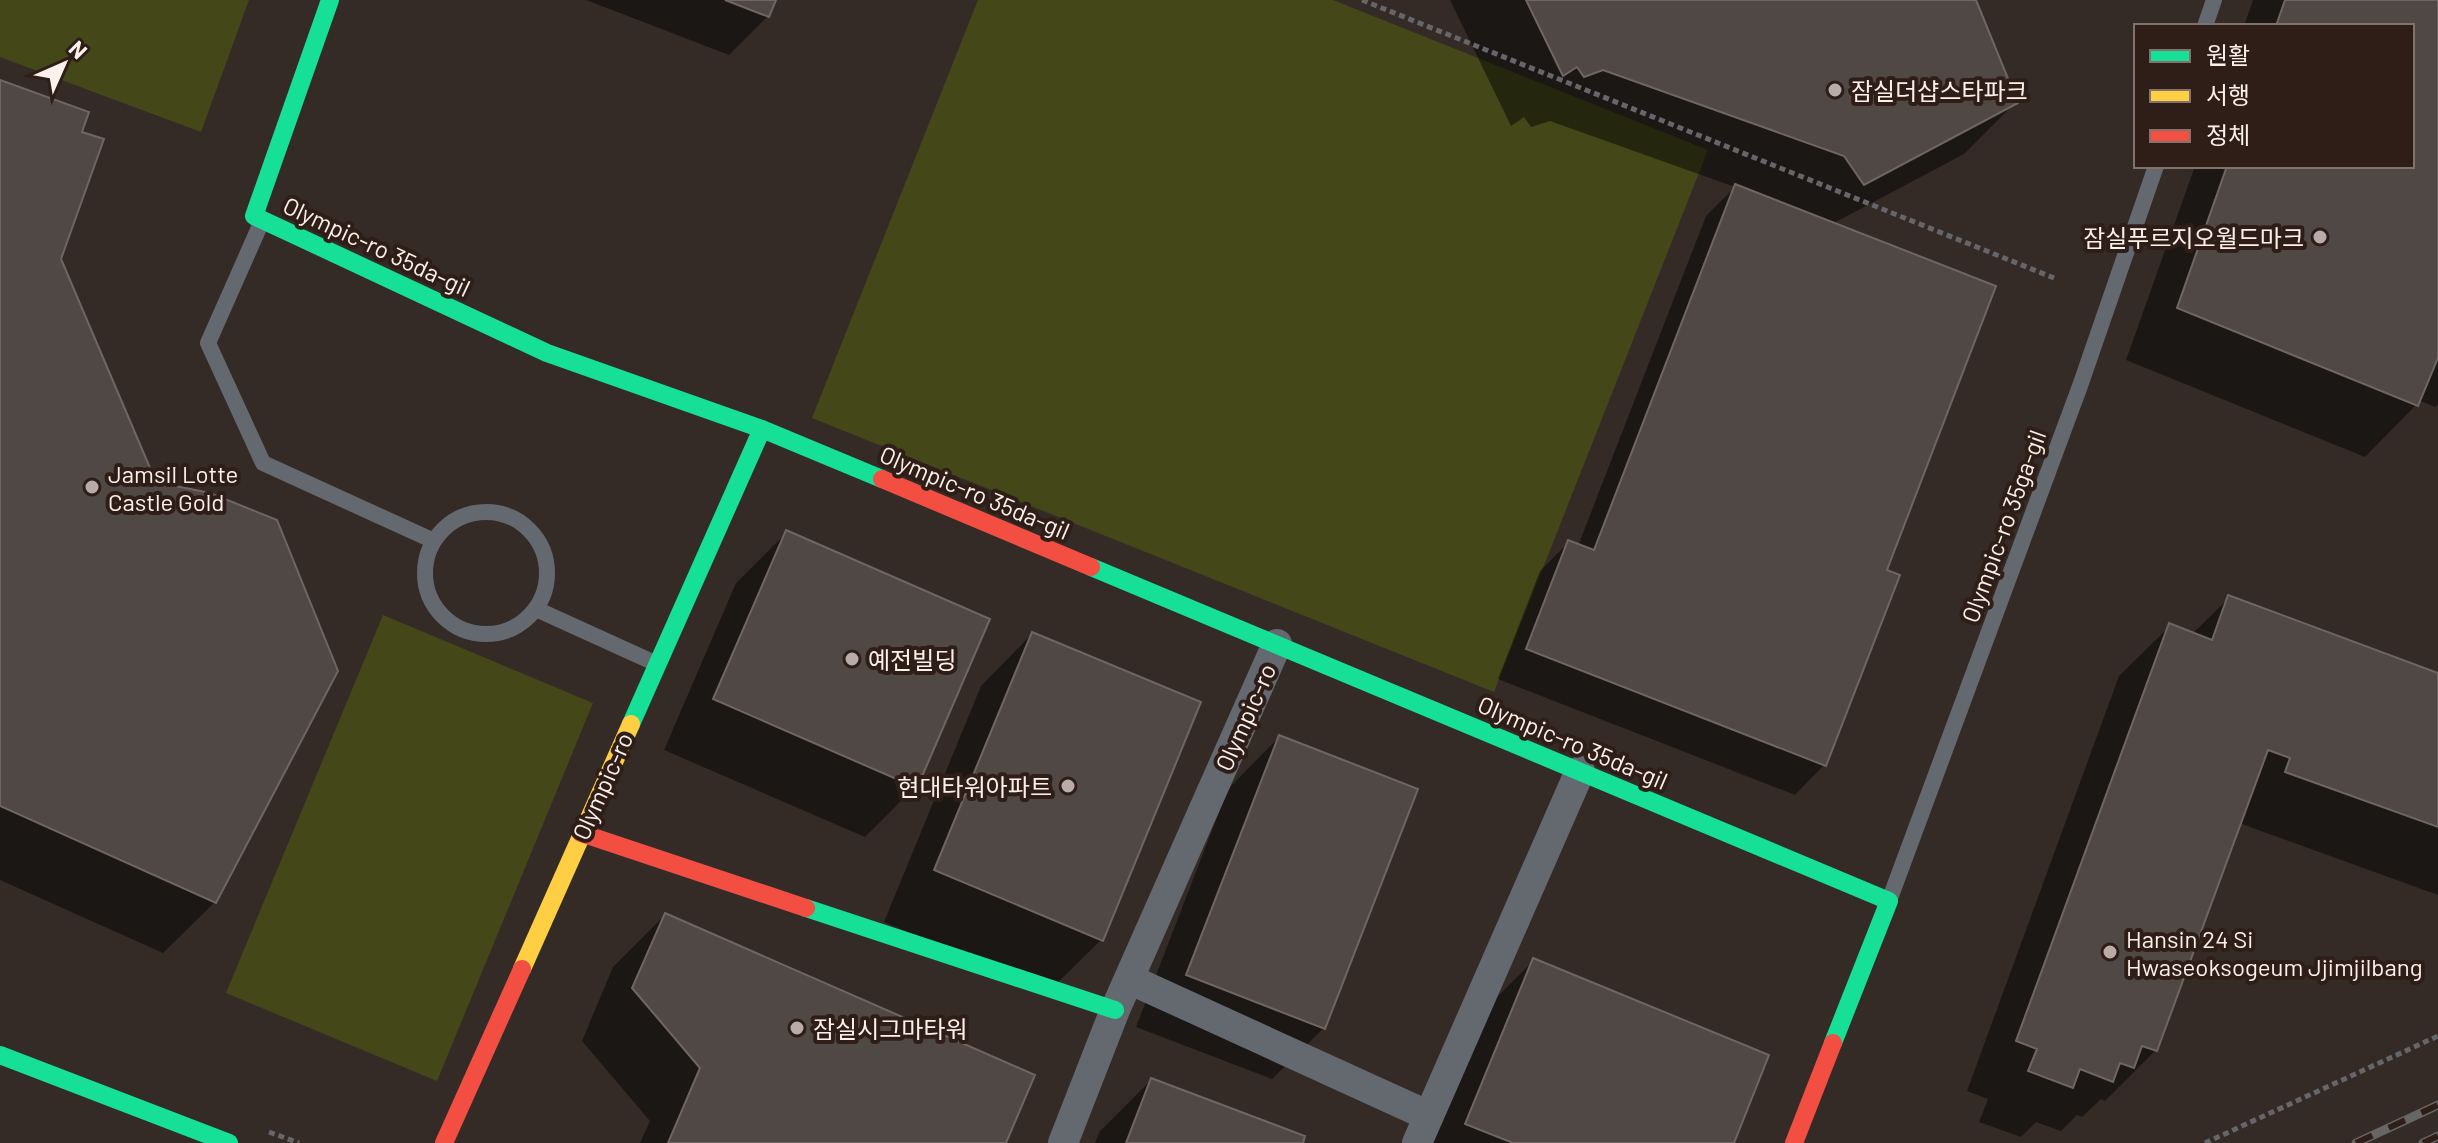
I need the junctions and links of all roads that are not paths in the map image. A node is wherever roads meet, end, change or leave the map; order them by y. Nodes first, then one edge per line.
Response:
1 (330, 0) edge
2 (2214, 0) edge
3 (2206, 24) edge
4 (2155, 168) edge
5 (263, 220) junction
6 (762, 429) junction
7 (434, 541) junction
8 (536, 609) junction
9 (1277, 644) junction
10 (657, 664) junction
11 (1580, 771) junction
12 (581, 833) junction
13 (1889, 901) junction
14 (1129, 979) junction
15 (1115, 1010) junction
16 (0, 1055) edge
17 (1423, 1130) edge
18 (229, 1143) edge
19 (444, 1143) edge
20 (1063, 1143) edge
21 (1794, 1143) edge

1 - 5 street, Olympic-ro 35da-gil
2 - 3 lane
4 - 13 lane, Olympic-ro 35ga-gil
5 - 6 street, Olympic-ro 35da-gil
5 - 7 lane
6 - 9 street, Olympic-ro 35da-gil
6 - 10 street, Olympic-ro
7 - 8 lane
7 - 8 lane
8 - 10 lane
9 - 11 street, Olympic-ro 35da-gil
9 - 14 street, Olympic-ro
10 - 12 street, Olympic-ro
11 - 13 street, Olympic-ro 35da-gil
11 - 17 street
12 - 15 street
12 - 19 street, Olympic-ro
13 - 21 street
14 - 15 street, Olympic-ro
14 - 17 street
15 - 20 street, Olympic-ro
16 - 18 street

